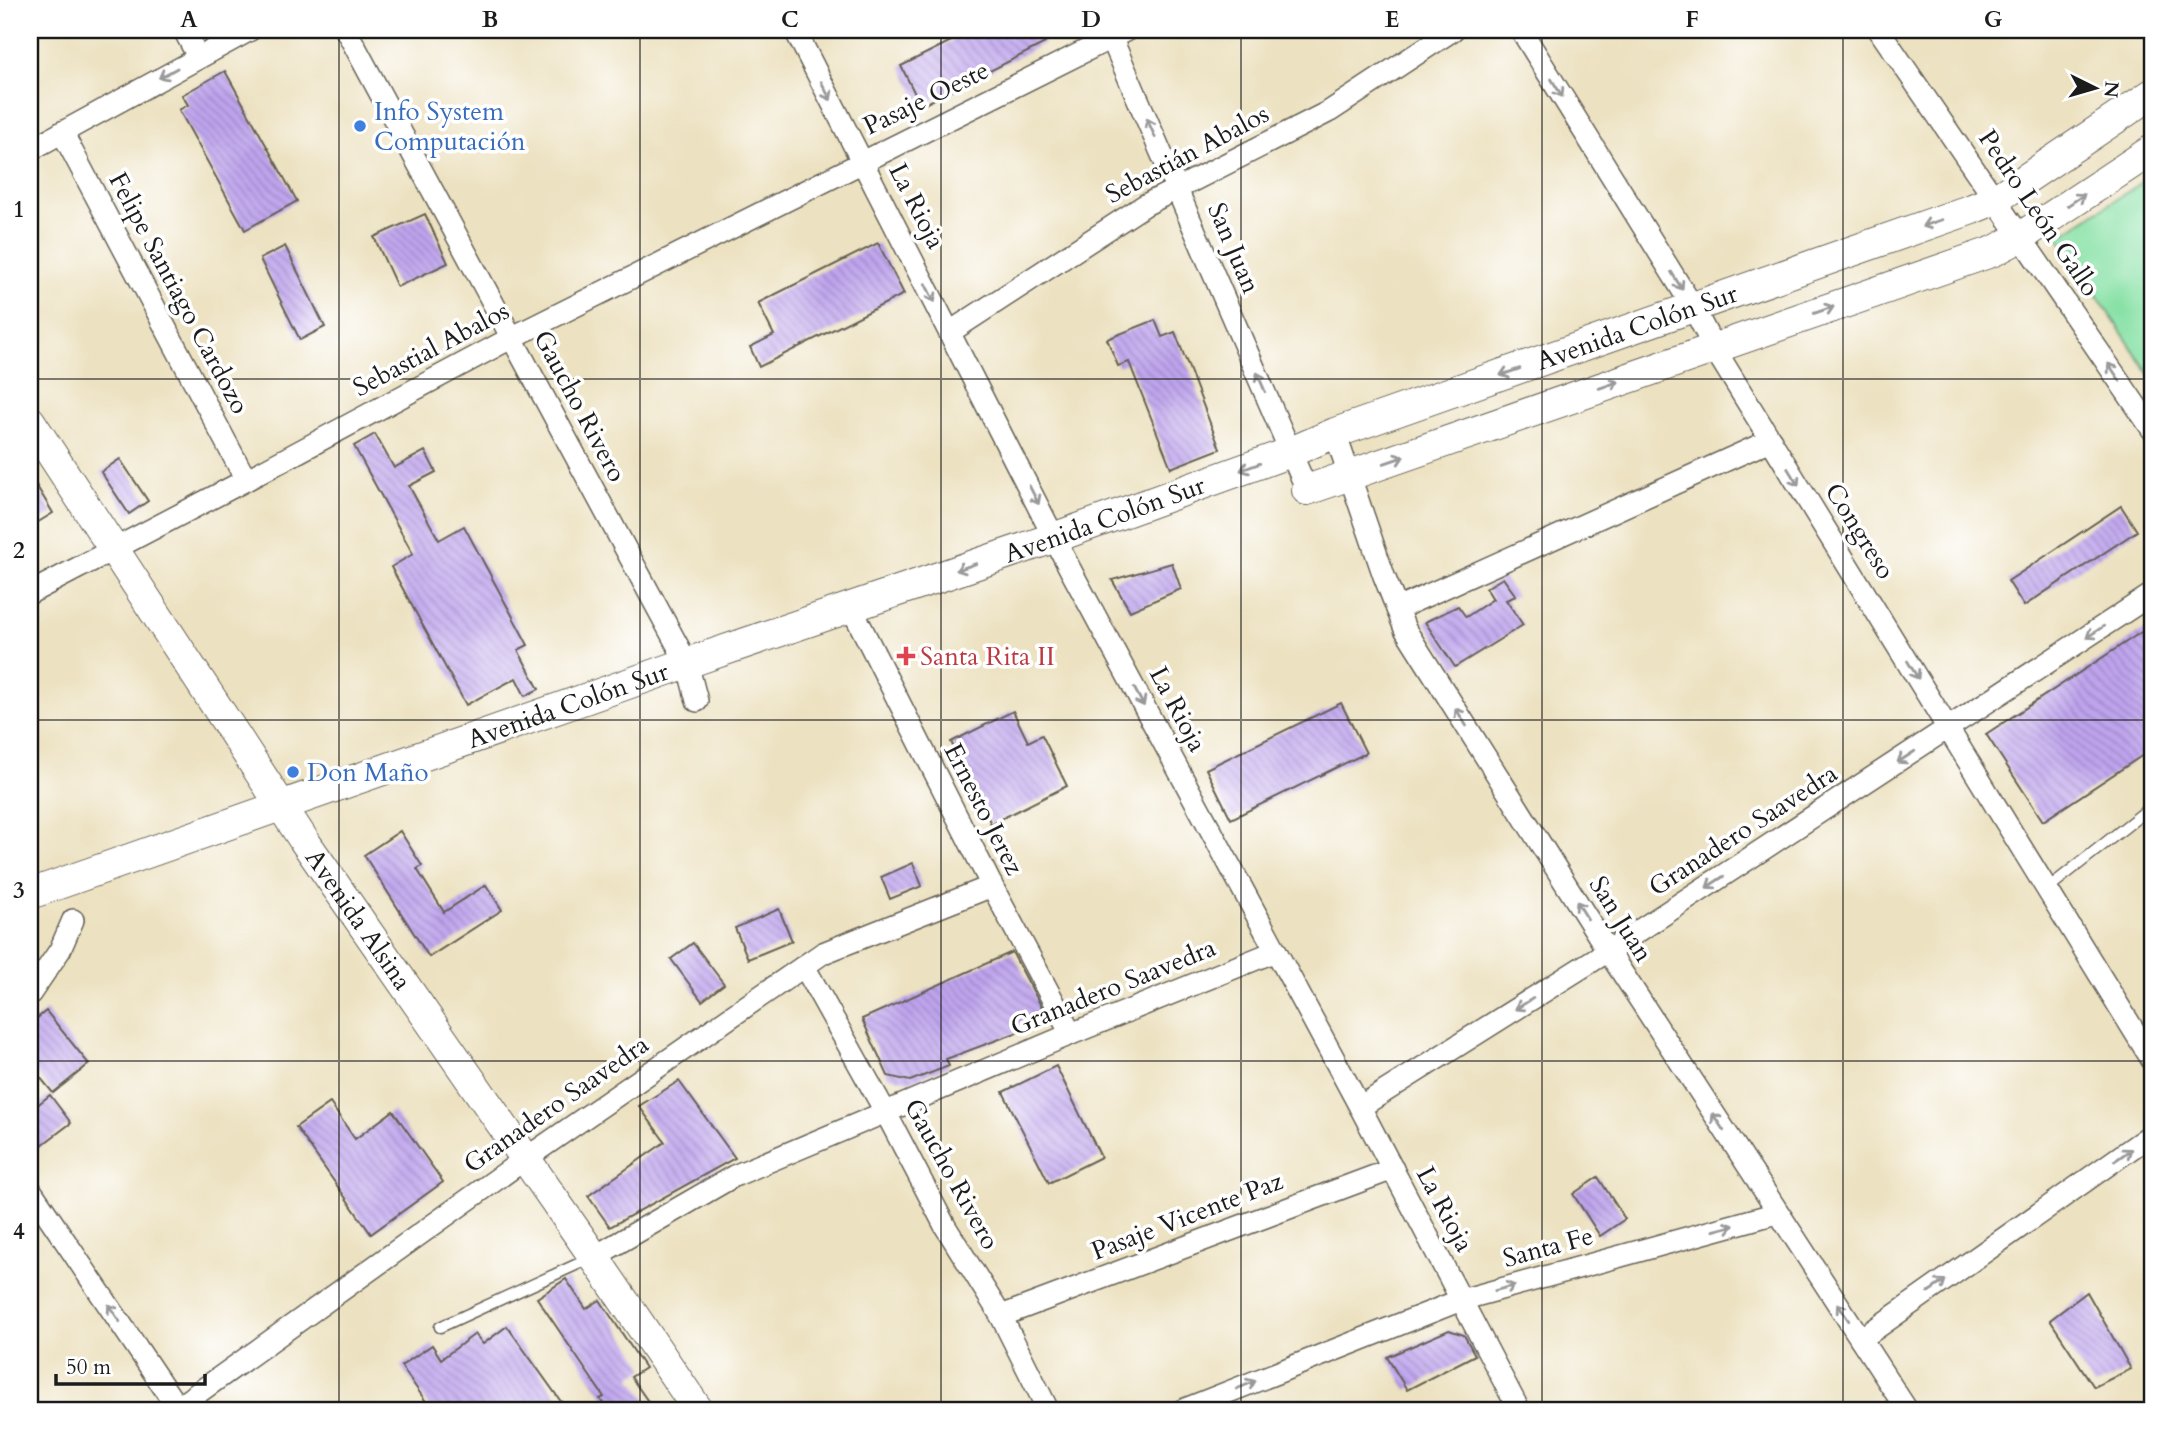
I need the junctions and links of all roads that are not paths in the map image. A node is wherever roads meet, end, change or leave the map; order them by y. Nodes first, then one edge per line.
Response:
1 (184, 30) edge
2 (250, 30) edge
3 (346, 30) edge
4 (795, 30) edge
5 (1453, 30) edge
6 (1521, 30) edge
7 (1879, 30) edge
8 (1116, 32) edge
9 (198, 57) junction
10 (2152, 94) edge
11 (62, 132) junction
12 (30, 150) edge
13 (2152, 150) edge
14 (862, 161) junction
15 (1178, 189) junction
16 (1996, 199) junction
17 (2022, 236) junction
18 (1693, 307) junction
19 (950, 332) junction
20 (511, 338) junction
21 (1714, 348) junction
22 (30, 421) edge
23 (2152, 429) edge
24 (1335, 433) junction
25 (1771, 440) junction
26 (1291, 452) junction
27 (1351, 475) junction
28 (246, 480) junction
29 (1307, 490) joint
30 (1056, 537) junction
31 (114, 548) junction
32 (30, 593) edge
33 (2152, 594) edge
34 (851, 607) junction
35 (1396, 609) junction
36 (687, 663) junction
37 (697, 701) dead end
38 (1949, 729) junction
39 (2152, 806) edge
40 (282, 807) junction
41 (992, 886) junction
42 (2047, 889) junction
43 (30, 894) edge
44 (73, 920) dead end
45 (1276, 951) junction
46 (1608, 951) junction
47 (804, 966) junction
48 (30, 994) edge
49 (1071, 1034) junction
50 (2152, 1060) edge
51 (1360, 1107) junction
52 (886, 1113) junction
53 (2152, 1134) edge
54 (525, 1159) junction
55 (1393, 1169) junction
56 (30, 1189) edge
57 (1777, 1213) junction
58 (594, 1257) junction
59 (1461, 1300) junction
60 (1001, 1316) junction
61 (440, 1327) dead end
62 (1861, 1339) junction
63 (177, 1410) edge
64 (698, 1410) edge
65 (1048, 1410) edge
66 (1183, 1410) edge
67 (1519, 1410) edge
68 (1907, 1410) edge

1 - 9 street
2 - 9 street
3 - 20 street, Gaucho Rivero
4 -> 14 street, La Rioja
5 - 15 street, Sebastián Abalos
6 -> 18 street, Congreso
7 - 16 street, Pedro León Gallo
8 - 14 street, Pasaje Oeste
15 -> 8 street, San Juan
9 -> 11 street
10 - 16 main road, Avenida Colón Sur
11 - 12 street
11 - 28 street, Felipe Santiago Cardozo
17 -> 13 main road, Avenida Colón Sur
14 -> 19 street, La Rioja
14 - 20 street, Sebastial Abalos
15 - 19 street, Sebastián Abalos
26 -> 15 street, San Juan
16 - 17 street, Pedro León Gallo
16 -> 18 main road, Avenida Colón Sur
21 -> 17 main road, Avenida Colón Sur
23 -> 17 street, Pedro León Gallo
18 - 21 street, Congreso
18 -> 24 main road, Avenida Colón Sur
19 -> 30 street, La Rioja
20 - 28 street, Sebastial Abalos
20 - 36 street, Gaucho Rivero
21 - 25 street, Congreso
27 -> 21 main road, Avenida Colón Sur
22 - 31 main road, Avenida Alsina
24 - 26 main road, Avenida Colón Sur
24 - 27 street, San Juan
25 - 35 street
25 -> 38 street, Congreso
26 - 29 street, San Juan
26 -> 30 main road, Avenida Colón Sur
27 - 29 main road, Avenida Colón Sur
27 - 35 street, San Juan
28 - 31 street, Sebastial Abalos
30 -> 34 main road, Avenida Colón Sur
30 -> 45 street, La Rioja
31 - 32 street, Sebastial Abalos
31 - 40 main road, Avenida Alsina
33 -> 38 street, Granadero Saavedra
34 - 36 main road, Avenida Colón Sur
34 - 41 street, Ernesto Jerez
46 -> 35 street, San Juan
36 - 37 street, Gaucho Rivero
36 - 40 main road, Avenida Colón Sur
38 - 42 street, Congreso
38 -> 46 street, Granadero Saavedra
39 - 42 lane
40 - 43 main road, Avenida Colón Sur
40 - 54 main road, Avenida Alsina
41 - 47 street, Granadero Saavedra
41 - 49 street, Ernesto Jerez
42 - 50 street, Congreso
44 - 48 street
45 - 49 street, Granadero Saavedra
45 - 51 street, La Rioja
46 -> 51 street, Granadero Saavedra
57 -> 46 street, San Juan
47 - 52 street, Gaucho Rivero
47 - 54 street, Granadero Saavedra
49 - 52 street, Granadero Saavedra
51 - 55 street, La Rioja
52 - 58 street, Granadero Saavedra
52 - 60 street, Gaucho Rivero
62 -> 53 street
54 - 58 main road, Avenida Alsina
54 - 63 street, Granadero Saavedra
55 - 59 street, La Rioja
55 - 60 street, Pasaje Vicente Paz
63 -> 56 street
59 -> 57 street, Santa Fe
62 -> 57 street, San Juan
58 - 61 lane
58 - 64 main road, Avenida Alsina
66 -> 59 street, Santa Fe
59 - 67 street, La Rioja
60 - 65 street, Gaucho Rivero
62 - 68 street, San Juan

